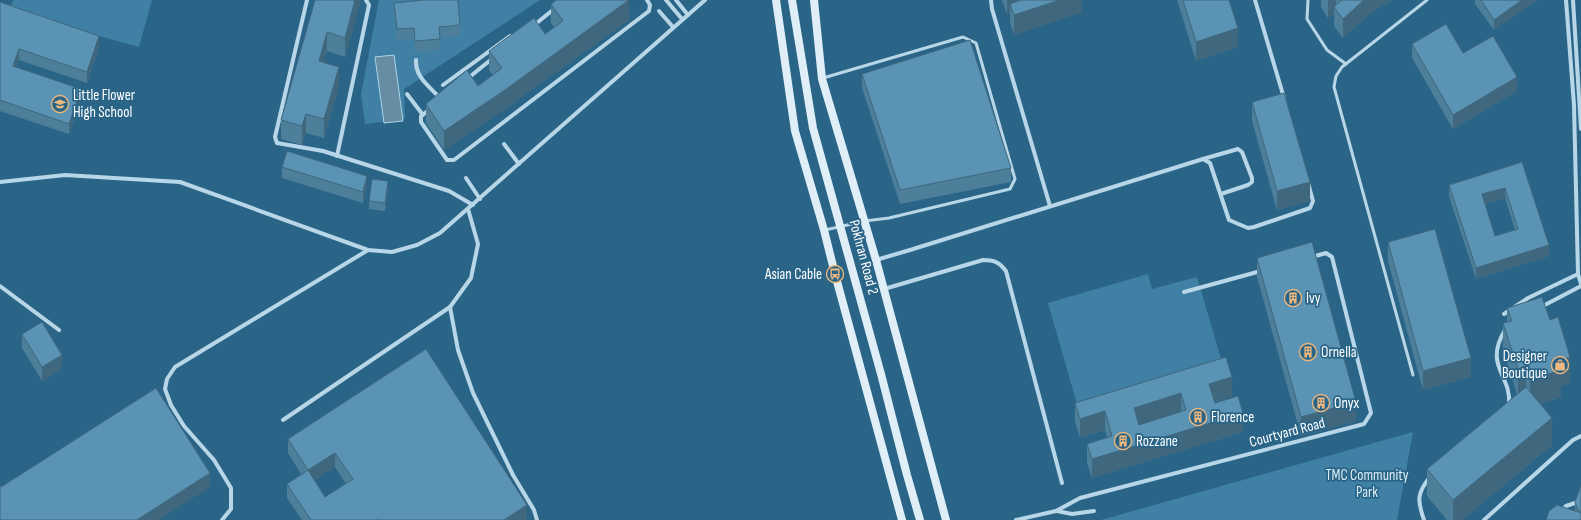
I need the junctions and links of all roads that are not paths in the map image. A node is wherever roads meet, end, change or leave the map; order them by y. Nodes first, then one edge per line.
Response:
1 (307, 0) edge
2 (366, 0) edge
3 (646, 0) edge
4 (666, 0) edge
5 (676, 0) edge
6 (705, 0) edge
7 (776, 0) edge
8 (792, 0) edge
9 (814, 0) edge
10 (991, 0) edge
11 (1255, 0) edge
12 (1308, 0) edge
13 (1427, 0) edge
14 (1566, 0) edge
15 (1572, 0) edge
16 (559, 5) edge
17 (659, 11) dead end
18 (688, 15) junction
19 (682, 19) junction
20 (673, 27) junction
21 (530, 29) edge
22 (512, 43) edge
23 (495, 57) edge
24 (416, 60) dead end
25 (1346, 64) junction
26 (822, 79) junction
27 (466, 80) edge
28 (443, 85) dead end
29 (407, 94) dead end
30 (448, 95) edge
31 (442, 99) junction
32 (437, 103) edge
33 (1580, 104) edge
34 (1574, 105) junction
35 (1286, 106) edge
36 (433, 107) edge
37 (423, 115) junction
38 (1581, 116) edge
39 (1574, 117) junction
40 (1581, 129) edge
41 (504, 144) dead end
42 (337, 156) junction
43 (1203, 159) junction
44 (519, 164) junction
45 (1306, 174) edge
46 (466, 178) dead end
47 (0, 182) edge
48 (1221, 194) junction
49 (480, 199) junction
50 (473, 205) junction
51 (1050, 206) junction
52 (468, 209) junction
53 (865, 220) junction
54 (840, 226) junction
55 (824, 230) junction
56 (368, 250) junction
57 (1303, 259) edge
58 (876, 260) junction
59 (1266, 269) edge
60 (1578, 274) junction
61 (1581, 285) edge
62 (0, 286) edge
63 (884, 290) junction
64 (1184, 292) dead end
65 (450, 307) junction
66 (1534, 311) edge
67 (1504, 314) dead end
68 (1511, 325) edge
69 (59, 330) dead end
70 (1413, 376) dead end
71 (1506, 411) edge
72 (283, 420) dead end
73 (1581, 436) edge
74 (1433, 474) edge
75 (1062, 483) dead end
76 (1581, 501) edge
77 (1056, 511) junction
78 (1094, 511) dead end
79 (222, 520) edge
80 (537, 520) edge
81 (902, 520) edge
82 (920, 520) edge
83 (946, 520) edge
84 (1016, 520) edge
85 (1424, 520) edge
86 (1484, 520) edge
87 (1555, 520) edge

1 - 42 street
2 - 42 street
3 - 37 street
4 - 19 street
5 - 18 street
6 - 18 street
7 - 55 main road, Pokhran Road 2
8 - 54 main road, Pokhran Road 2
9 - 26 main road
10 - 51 street
11 - 35 street
12 - 25 lane
13 - 25 lane
14 - 34 street
15 - 33 street
16 - 21 street
17 - 20 street
18 - 19 street
19 - 20 street
20 - 44 street
22 - 28 street
23 - 27 street
24 - 31 street
25 - 70 lane
26 - 53 main road
26 - 53 lane
29 - 37 street
30 - 31 street
31 - 32 street
33 - 34 street
33 - 38 street
34 - 39 street
36 - 37 street
38 - 39 street
38 - 40 street
39 - 60 street
41 - 44 street
42 - 50 street
43 - 48 street
43 - 48 street
43 - 51 street
44 - 49 street
45 - 48 street
46 - 49 street
47 - 56 street
49 - 50 street
50 - 52 street
51 - 58 street
52 - 56 street
52 - 65 street
53 - 54 lane
53 - 58 main road
54 - 55 lane
54 - 82 main road, Pokhran Road 2
55 - 81 main road, Pokhran Road 2
56 - 79 street
57 - 77 street, Courtyard Road
58 - 63 main road
59 - 64 street
60 - 61 street
60 - 67 street
61 - 66 street
62 - 69 street
63 - 75 street
63 - 83 main road
65 - 72 street
65 - 80 street
68 - 71 street
73 - 86 street
74 - 85 street
76 - 87 street
77 - 78 street
77 - 84 street, Courtyard Road

